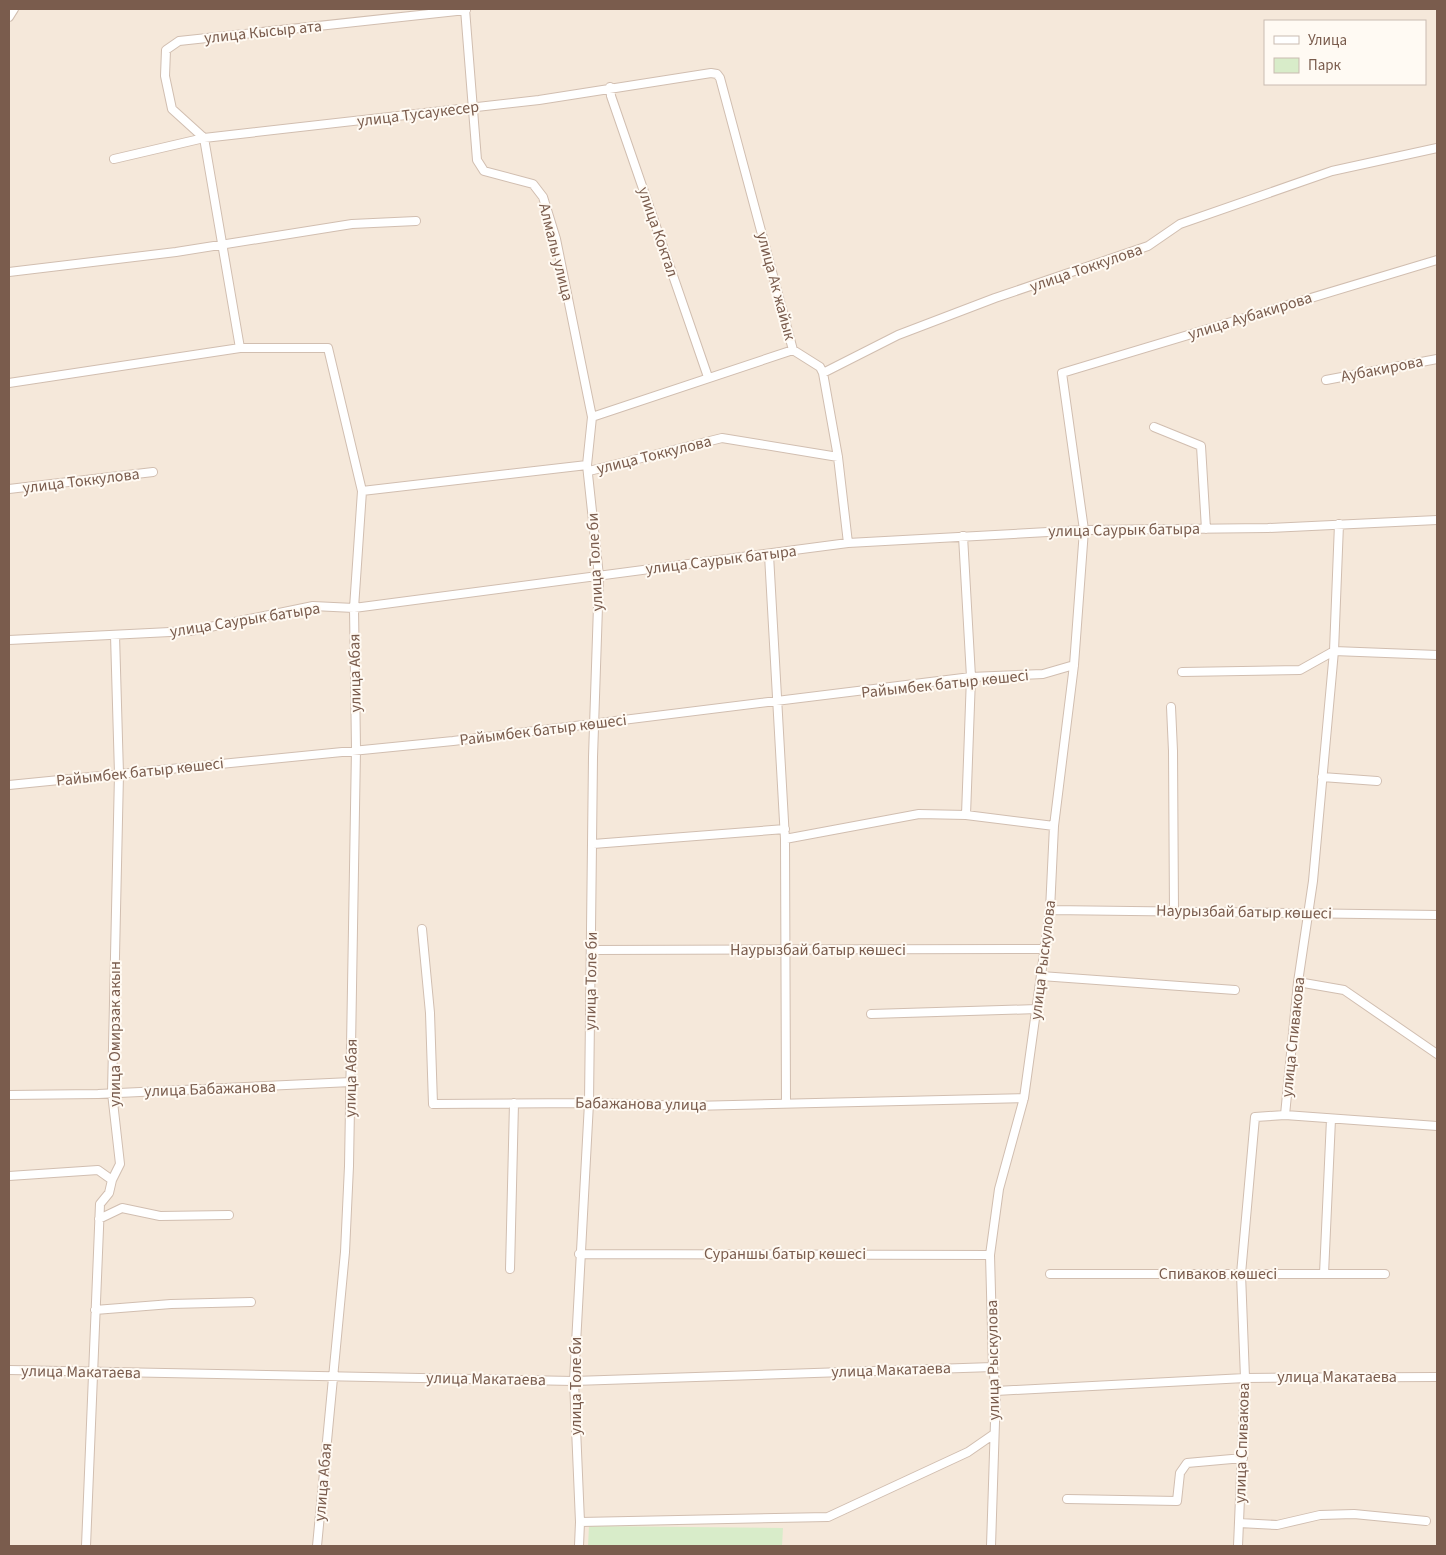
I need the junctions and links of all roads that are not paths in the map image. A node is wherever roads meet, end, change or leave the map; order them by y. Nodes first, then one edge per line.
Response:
1 (14, 9) edge
2 (466, 9) edge
3 (9, 17) edge
4 (720, 78) joint
5 (610, 87) junction
6 (474, 107) junction
7 (204, 138) junction
8 (1437, 148) edge
9 (114, 159) dead end
10 (416, 221) dead end
11 (223, 244) junction
12 (1437, 260) edge
13 (9, 272) edge
14 (240, 348) junction
15 (793, 350) junction
16 (1437, 359) edge
17 (1062, 372) joint
18 (823, 373) junction
19 (708, 377) junction
20 (1326, 380) dead end
21 (9, 383) edge
22 (592, 417) junction
23 (1154, 427) dead end
24 (838, 457) junction
25 (588, 468) junction
26 (153, 472) dead end
27 (9, 489) edge
28 (362, 491) junction
29 (1437, 520) edge
30 (1339, 524) junction
31 (1206, 529) junction
32 (1084, 530) junction
33 (963, 536) junction
34 (848, 543) junction
35 (769, 555) junction
36 (599, 576) junction
37 (354, 608) junction
38 (115, 635) junction
39 (9, 640) edge
40 (1334, 651) junction
41 (1437, 655) edge
42 (1074, 665) junction
43 (1182, 672) dead end
44 (971, 677) junction
45 (776, 703) junction
46 (1171, 707) dead end
47 (595, 725) junction
48 (356, 749) junction
49 (119, 774) junction
50 (1322, 778) junction
51 (1377, 781) dead end
52 (9, 785) edge
53 (966, 814) junction
54 (1054, 826) junction
55 (785, 830) junction
56 (785, 839) junction
57 (593, 844) junction
58 (1050, 910) junction
59 (1174, 911) junction
60 (1308, 913) junction
61 (1437, 915) edge
62 (422, 929) dead end
63 (1045, 949) junction
64 (592, 950) junction
65 (784, 950) junction
66 (1041, 976) junction
67 (1298, 982) junction
68 (1235, 990) dead end
69 (1037, 1009) junction
70 (871, 1014) dead end
71 (1437, 1054) edge
72 (351, 1082) junction
73 (112, 1092) junction
74 (9, 1095) edge
75 (1024, 1098) junction
76 (589, 1103) junction
77 (786, 1103) junction
78 (514, 1104) junction
79 (1285, 1115) junction
80 (1331, 1119) junction
81 (1437, 1126) edge
82 (9, 1176) edge
83 (112, 1180) junction
84 (229, 1214) dead end
85 (99, 1219) junction
86 (579, 1254) junction
87 (990, 1255) junction
88 (510, 1269) dead end
89 (1050, 1274) dead end
90 (1240, 1274) junction
91 (1324, 1274) junction
92 (1386, 1274) dead end
93 (251, 1302) dead end
94 (96, 1310) junction
95 (993, 1367) junction
96 (9, 1370) edge
97 (93, 1373) junction
98 (333, 1376) junction
99 (1437, 1377) edge
100 (1245, 1378) junction
101 (574, 1381) junction
102 (996, 1390) junction
103 (994, 1434) junction
104 (1243, 1458) junction
105 (1067, 1499) dead end
106 (1426, 1521) dead end
107 (580, 1522) junction
108 (1239, 1523) junction
109 (86, 1546) edge
110 (317, 1546) edge
111 (578, 1546) edge
112 (991, 1546) edge
113 (1238, 1546) edge

1 - 3 street
2 - 6 street, Алмалы улица
2 - 7 street, улица Кысыр ата
4 - 5 street, улица Тусаукесер
4 - 15 street, улица Ак жайык
5 - 6 street, улица Тусаукесер
5 - 19 street, улица Коктал
6 - 7 street, улица Тусаукесер
6 - 22 street, Алмалы улица
7 - 9 street, улица Тусаукесер
7 - 11 street
8 - 18 street, улица Токкулова
10 - 11 street
11 - 13 street
11 - 14 street
12 - 17 street, улица Аубакирова
14 - 21 street
14 - 28 street, улица Абая
15 - 18 street, улица Ак жайык
15 - 19 street
16 - 20 street, Аубакирова
17 - 32 street, улица Рыскулова
18 - 24 street
19 - 22 street
22 - 25 street, улица Толе би
23 - 31 street
24 - 25 street, улица Токкулова
24 - 34 street
25 - 28 street, улица Токкулова
25 - 36 street, улица Толе би
26 - 27 street, улица Токкулова
28 - 37 street, улица Абая
29 - 30 street, улица Саурык батыра
30 - 31 street, улица Саурык батыра
30 - 40 street, улица Спивакова
31 - 32 street, улица Саурык батыра
32 - 33 street, улица Саурык батыра
32 - 42 street, улица Рыскулова
33 - 34 street, улица Саурык батыра
33 - 44 street
34 - 35 street, улица Саурык батыра
35 - 36 street, улица Саурык батыра
35 - 45 street
36 - 37 street, улица Саурык батыра
36 - 47 street, улица Толе би
37 - 38 street, улица Саурык батыра
37 - 48 street, улица Абая
38 - 39 street, улица Саурык батыра
38 - 49 street, улица Омирзак акын
40 - 41 street
40 - 43 street
40 - 50 street, улица Спивакова
42 - 44 street, Райымбек батыр көшесі
42 - 54 street, улица Рыскулова
44 - 45 street, Райымбек батыр көшесі
44 - 53 street
45 - 47 street, Райымбек батыр көшесі
45 - 55 street
46 - 59 street
47 - 48 street, Райымбек батыр көшесі
47 - 57 street, улица Толе би
48 - 49 street, Райымбек батыр көшесі
48 - 72 street, улица Абая
49 - 52 street, Райымбек батыр көшесі
49 - 73 street, улица Омирзак акын
50 - 51 street
50 - 60 street, улица Спивакова
53 - 54 street
53 - 56 street
54 - 58 street, улица Рыскулова
55 - 56 street
55 - 57 street
56 - 65 street
57 - 64 street, улица Толе би
58 - 59 street, Наурызбай батыр көшесі
58 - 63 street, улица Рыскулова
59 - 60 street, Наурызбай батыр көшесі
60 - 61 street, Наурызбай батыр көшесі
60 - 67 street, улица Спивакова
62 - 78 street, Бабажанова улица
63 - 65 street, Наурызбай батыр көшесі
63 - 66 street, улица Рыскулова
64 - 65 street, Наурызбай батыр көшесі
64 - 76 street, улица Толе би
65 - 77 street
66 - 68 street
66 - 69 street, улица Рыскулова
67 - 71 street
67 - 79 street, улица Спивакова
69 - 70 street
69 - 75 street, улица Рыскулова
72 - 73 street, улица Бабажанова
72 - 98 street, улица Абая
73 - 74 street, улица Бабажанова
73 - 83 street, улица Омирзак акын
75 - 77 street, Бабажанова улица
75 - 87 street, улица Рыскулова
76 - 77 street, Бабажанова улица
76 - 78 street, Бабажанова улица
76 - 86 street, улица Толе би
78 - 88 street
79 - 80 street
79 - 90 street, улица Спивакова
80 - 81 street
80 - 91 street
82 - 83 street
83 - 85 street, улица Омирзак акын
84 - 85 street
85 - 94 street, улица Омирзак акын
86 - 87 street, Сураншы батыр көшесі
86 - 101 street, улица Толе би
87 - 95 street, улица Рыскулова
89 - 90 street, Спиваков көшесі
90 - 91 street, Спиваков көшесі
90 - 100 street, улица Спивакова
91 - 92 street, Спиваков көшесі
93 - 94 street
94 - 97 street, улица Омирзак акын
95 - 101 street, улица Макатаева
95 - 102 street, улица Рыскулова
96 - 97 street, улица Макатаева
97 - 98 street, улица Макатаева
97 - 109 street, улица Омирзак акын
98 - 101 street, улица Макатаева
98 - 110 street, улица Абая
99 - 100 street, улица Макатаева
100 - 102 street, улица Макатаева
100 - 104 street, улица Спивакова
101 - 107 street, улица Толе би
102 - 103 street, улица Рыскулова
103 - 107 street
103 - 112 street, улица Рыскулова
104 - 105 street
104 - 108 street, улица Спивакова
106 - 108 street
107 - 111 street, улица Толе би
108 - 113 street, улица Спивакова

